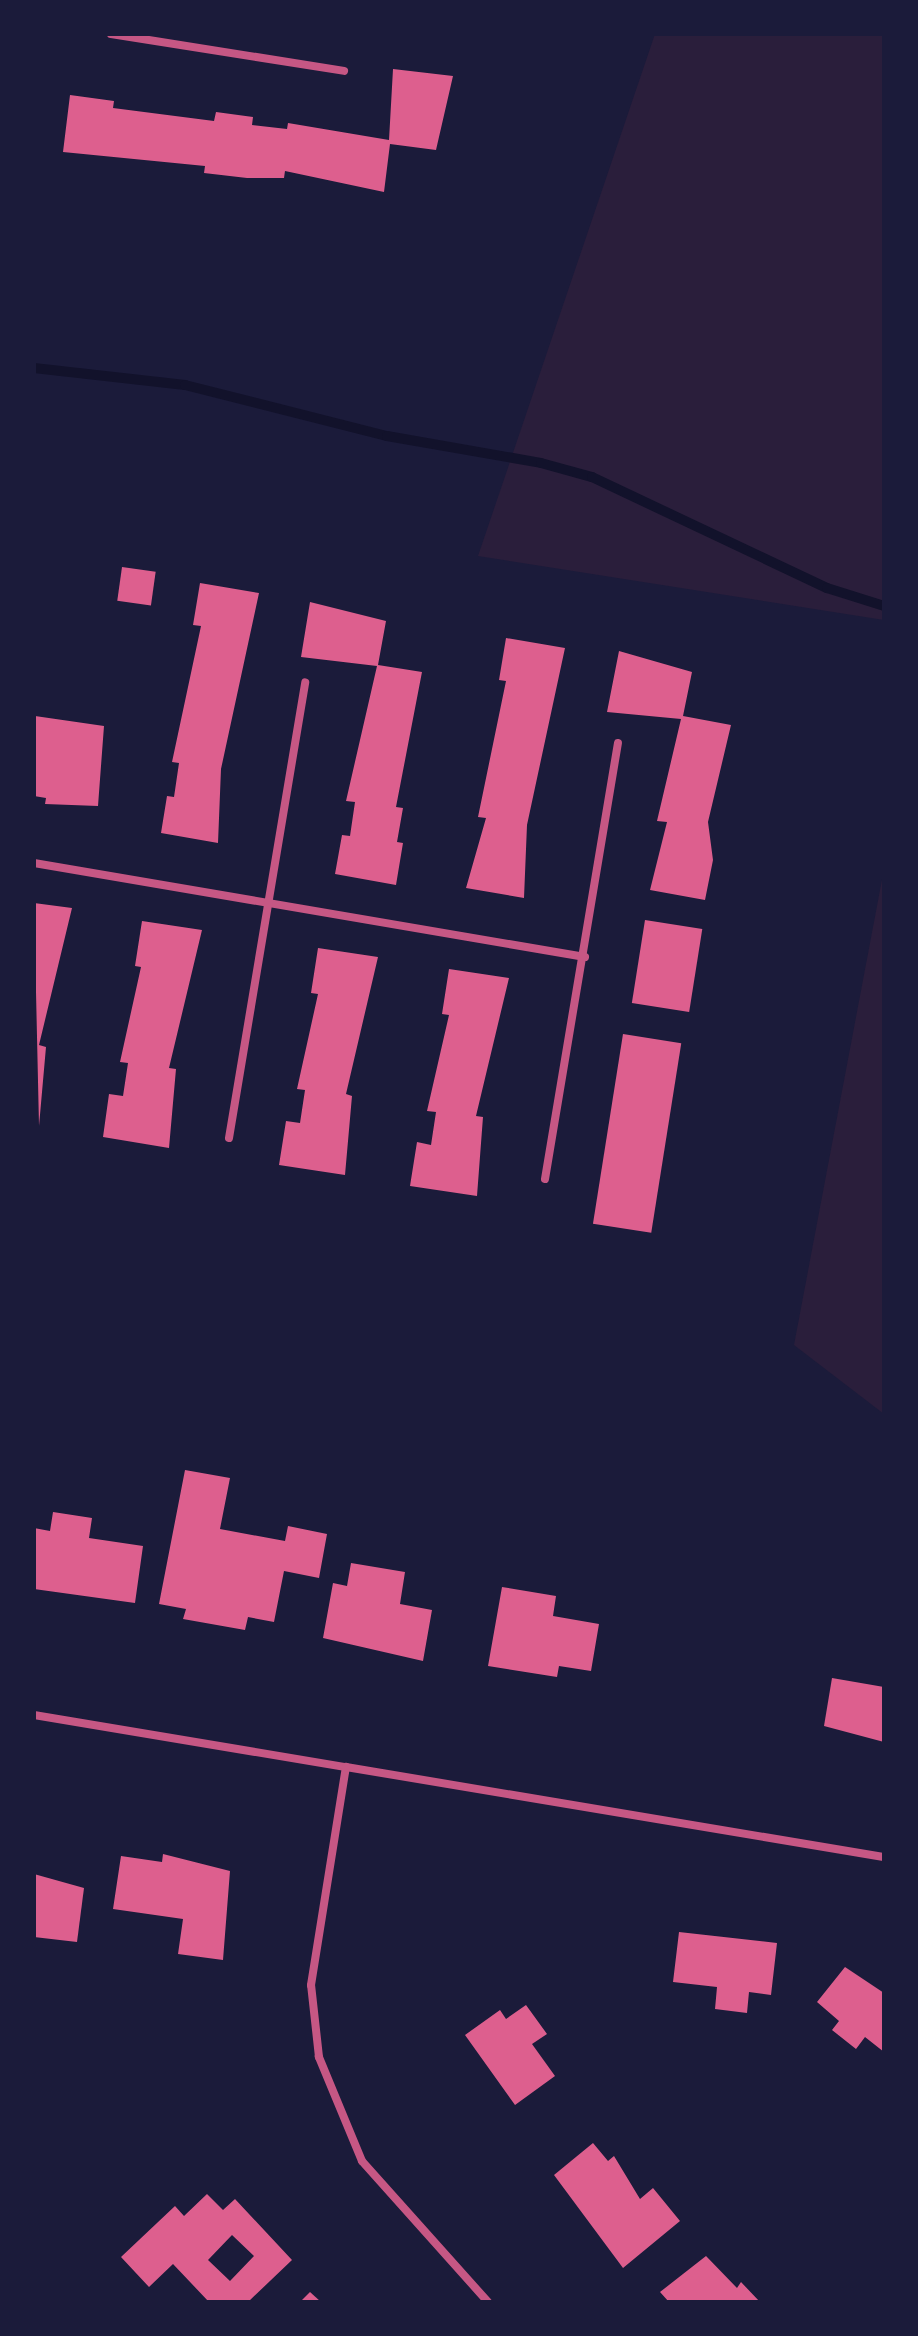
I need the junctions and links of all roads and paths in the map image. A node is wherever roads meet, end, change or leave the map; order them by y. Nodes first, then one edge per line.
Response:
1 (111, 36) edge
2 (344, 71) dead end
3 (305, 682) dead end
4 (618, 743) dead end
5 (34, 863) edge
6 (270, 905) junction
7 (585, 957) junction
8 (229, 1138) dead end
9 (545, 1179) dead end
10 (34, 1715) edge
11 (346, 1767) junction
12 (884, 1857) edge
13 (488, 2302) edge

1 - 2 street
3 - 6 street
4 - 7 street
5 - 6 street
6 - 7 street
6 - 8 street
7 - 9 street
10 - 11 street
11 - 12 street
11 - 13 street

